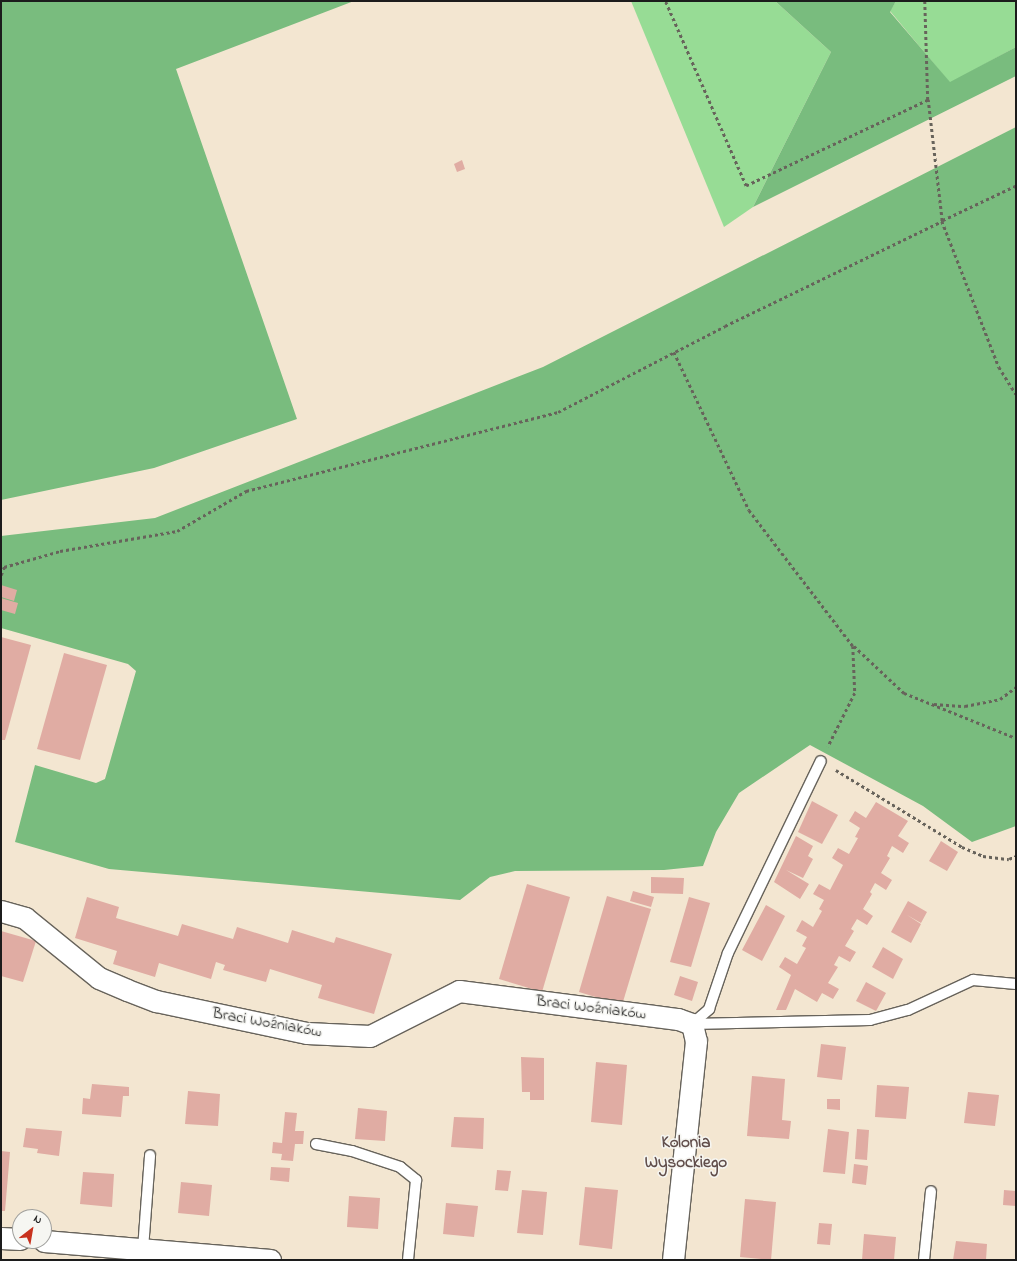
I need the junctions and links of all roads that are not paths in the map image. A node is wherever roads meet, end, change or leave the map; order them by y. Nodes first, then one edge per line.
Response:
1 (821, 761) road end
2 (1, 911) edge
3 (1016, 984) edge
4 (692, 1024) junction
5 (316, 1144) dead end
6 (150, 1155) dead end
7 (931, 1190) dead end
8 (1, 1238) edge
9 (12, 1239) edge
10 (52, 1242) edge
11 (143, 1249) junction
12 (270, 1260) edge
13 (408, 1260) edge
14 (673, 1260) edge
15 (924, 1260) edge

1 - 4 lane
2 - 4 street, Braci Woźniaków
3 - 4 lane
4 - 14 street
5 - 13 lane
6 - 11 lane
7 - 15 lane
8 - 9 street
10 - 11 street
11 - 12 street

